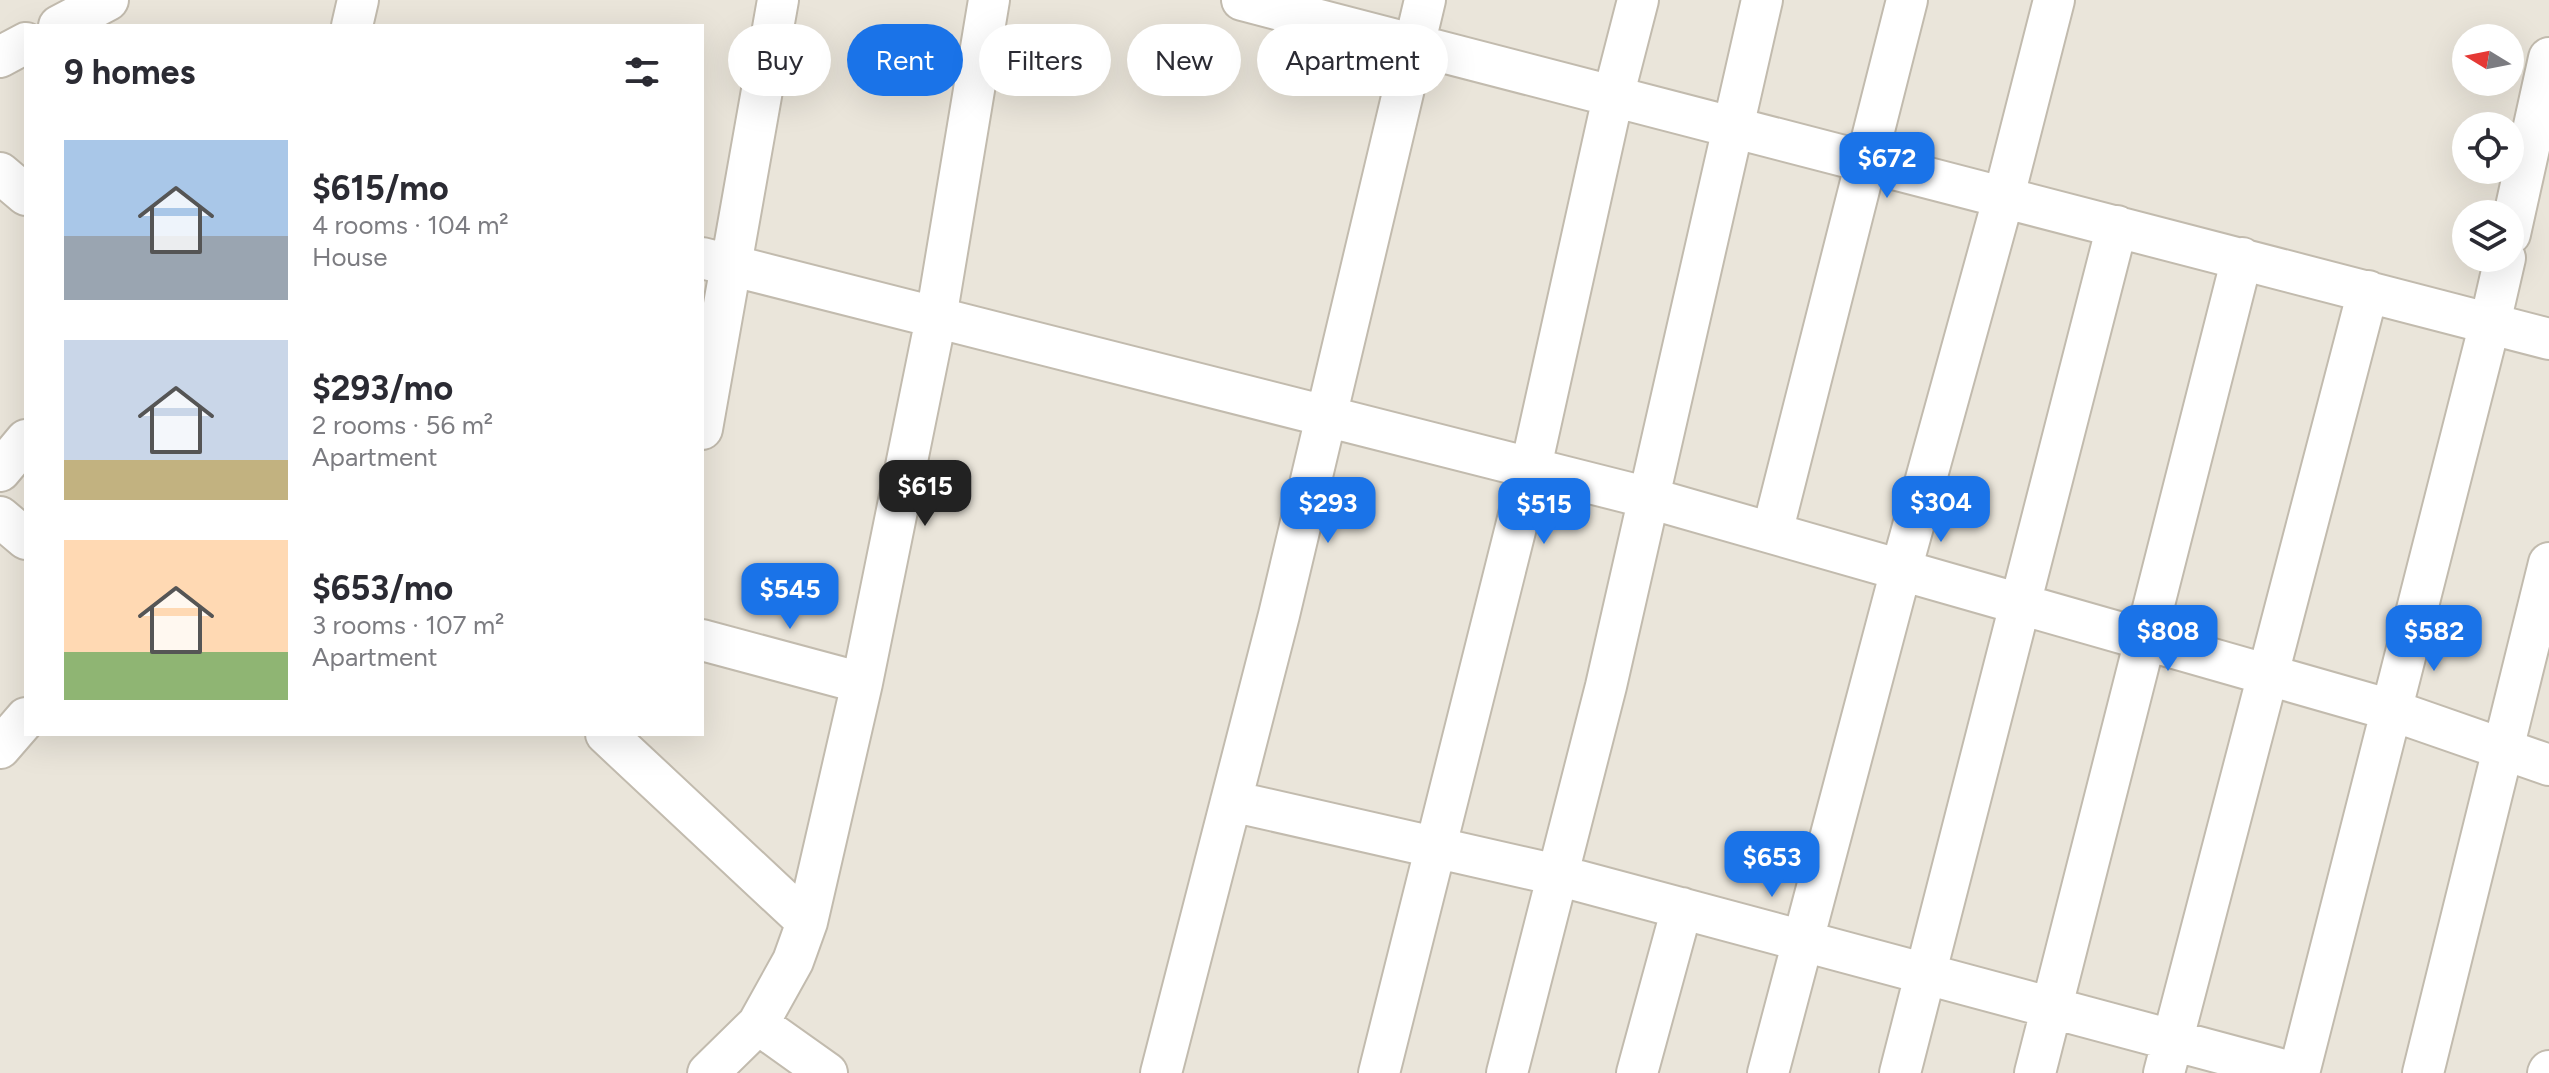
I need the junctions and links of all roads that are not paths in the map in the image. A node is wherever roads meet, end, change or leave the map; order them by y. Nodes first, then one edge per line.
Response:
1 (108, 0) edge
2 (358, 0) edge
3 (778, 0) edge
4 (989, 0) edge
5 (1242, 0) edge
6 (1425, 0) edge
7 (1638, 0) edge
8 (1762, 0) edge
9 (1907, 0) edge
10 (2054, 0) edge
11 (63, 24) edge
12 (352, 24) edge
13 (1332, 24) edge
14 (1419, 24) edge
15 (1448, 55) edge
16 (2549, 58) edge
17 (1402, 96) edge
18 (1613, 97) junction
19 (1734, 129) junction
20 (1866, 162) junction
21 (0, 173) edge
22 (24, 193) edge
23 (2004, 196) junction
24 (2518, 200) edge
25 (2117, 226) junction
26 (2242, 258) junction
27 (717, 262) edge
28 (2502, 272) edge
29 (2368, 291) junction
30 (936, 318) junction
31 (2490, 323) junction
32 (2549, 339) edge
33 (704, 407) edge
34 (1326, 416) junction
35 (24, 442) edge
36 (1531, 467) junction
37 (0, 471) edge
38 (1649, 498) junction
39 (0, 517) edge
40 (1772, 533) junction
41 (24, 537) edge
42 (2549, 563) edge
43 (1901, 570) junction
44 (2020, 604) junction
45 (2144, 639) junction
46 (704, 641) edge
47 (2268, 674) junction
48 (862, 683) junction
49 (2391, 710) junction
50 (24, 720) edge
51 (610, 736) edge
52 (0, 748) edge
53 (642, 750) edge
54 (2504, 751) junction
55 (2549, 765) edge
56 (1231, 801) junction
57 (1437, 846) junction
58 (1557, 875) junction
59 (1682, 908) junction
60 (807, 922) junction
61 (1803, 941) junction
62 (1926, 974) junction
63 (2052, 1008) junction
64 (758, 1024) junction
65 (2168, 1056) edge
66 (708, 1073) edge
67 (827, 1073) edge
68 (1161, 1073) edge
69 (1379, 1073) edge
70 (1507, 1073) edge
71 (1637, 1073) edge
72 (1768, 1073) edge
73 (1900, 1073) edge
74 (2035, 1073) edge
75 (2297, 1073) edge
76 (2423, 1073) edge

1 - 11 street
2 - 12 street
3 - 27 street
4 - 30 street
5 - 13 street
6 - 14 street
7 - 18 street
8 - 19 street
9 - 20 street
10 - 23 street
15 - 18 street
16 - 24 street
17 - 34 street
18 - 19 street
18 - 36 street
19 - 20 street
19 - 38 street
20 - 23 street
20 - 40 street
21 - 22 street
23 - 25 street
23 - 43 street
25 - 26 street
25 - 44 street
26 - 29 street
26 - 45 street
27 - 30 street
27 - 33 street
28 - 31 street
29 - 31 street
29 - 47 street
30 - 34 street
30 - 48 street
31 - 32 street
31 - 49 street
34 - 36 street
34 - 56 street
35 - 37 street
36 - 38 street
36 - 57 street
38 - 40 street
38 - 58 street
39 - 41 street
40 - 43 street
42 - 54 street
43 - 44 street
43 - 61 street
44 - 45 street
44 - 62 street
45 - 47 street
45 - 63 street
46 - 48 street
47 - 49 street
47 - 65 street
48 - 60 street
49 - 54 street
49 - 75 street
50 - 52 street
51 - 53 street
53 - 60 street
54 - 55 street
54 - 76 street
56 - 57 street
56 - 68 street
57 - 58 street
57 - 69 street
58 - 59 street
58 - 70 street
59 - 61 street
59 - 71 street
60 - 64 street
61 - 62 street
61 - 72 street
62 - 63 street
62 - 73 street
63 - 65 street
63 - 74 street
64 - 66 street
64 - 67 street
65 - 75 street

